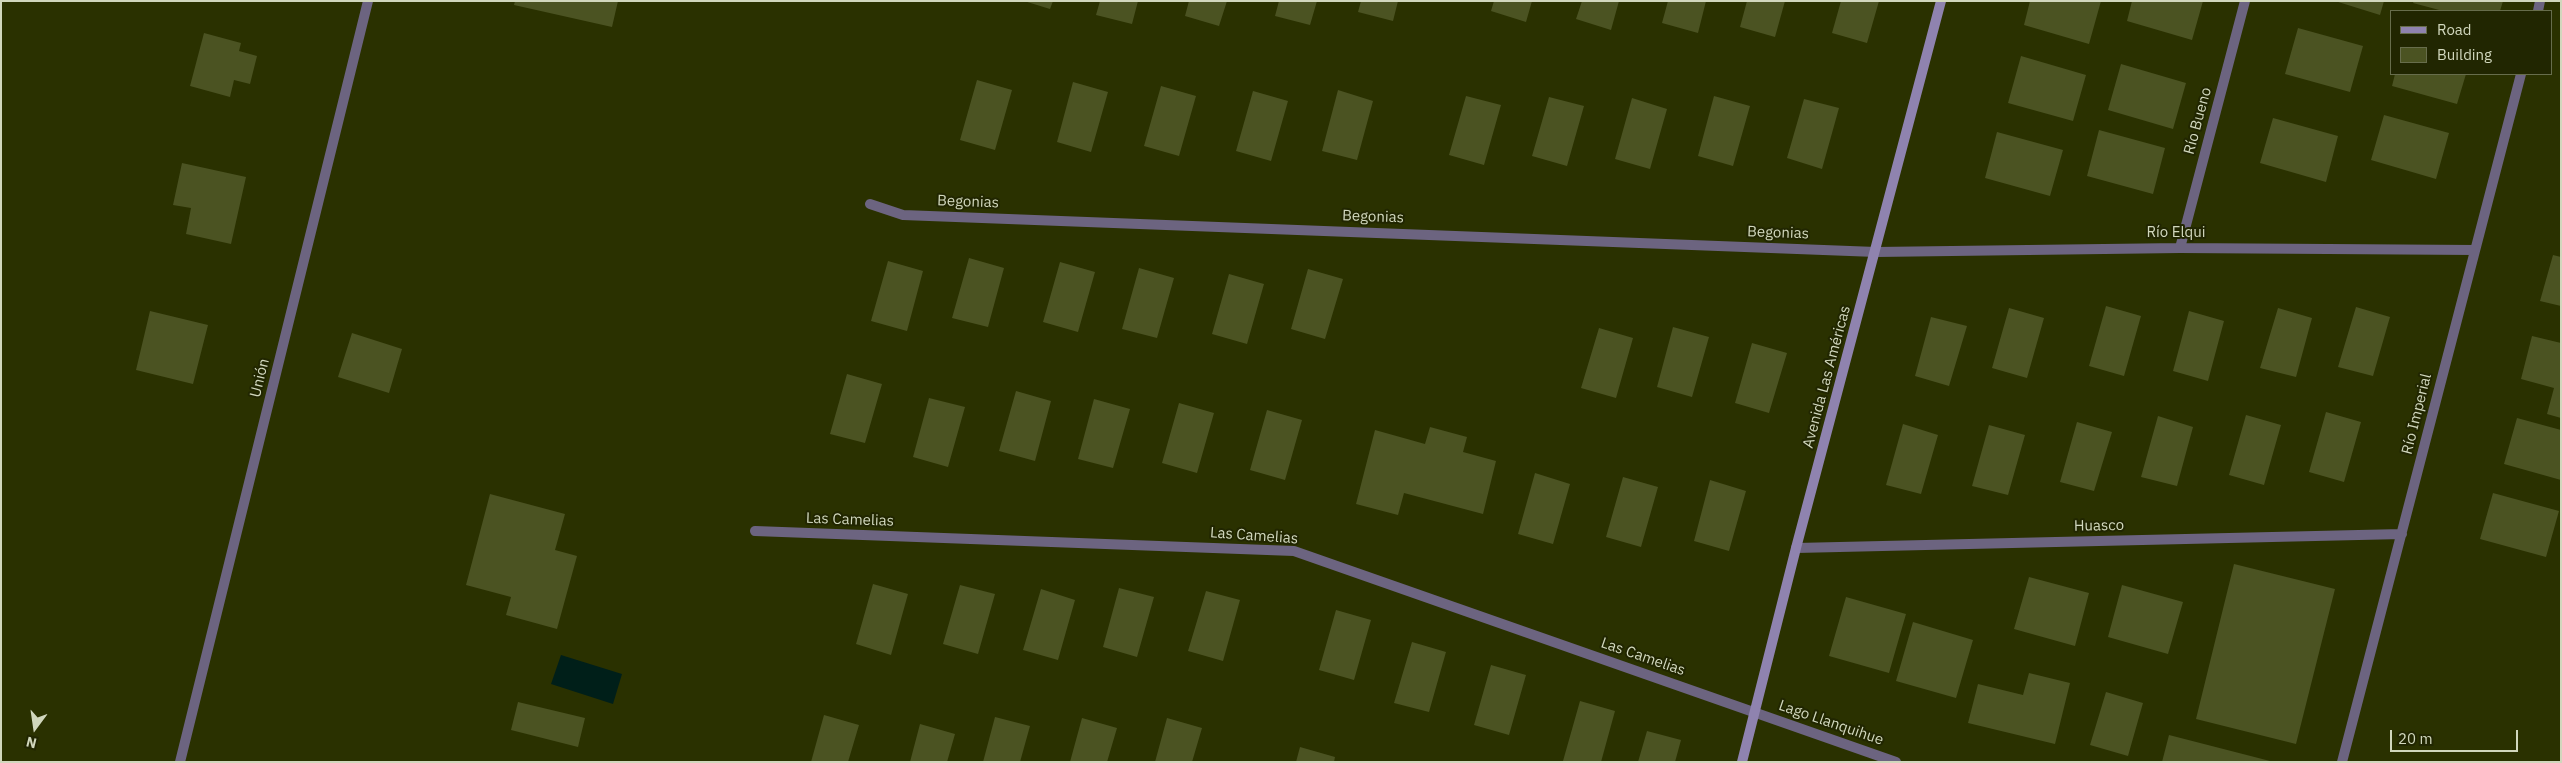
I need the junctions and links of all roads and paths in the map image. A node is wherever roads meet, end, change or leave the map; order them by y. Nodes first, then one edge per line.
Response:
1 (368, 1) edge
2 (1941, 1) edge
3 (2245, 1) edge
4 (2522, 75) edge
5 (870, 204) dead end
6 (2180, 248) junction
7 (2475, 250) junction
8 (1876, 252) junction
9 (755, 531) dead end
10 (2402, 534) junction
11 (1796, 548) junction
12 (1756, 712) junction
13 (180, 762) edge
14 (1742, 762) edge
15 (1896, 762) edge
16 (2342, 762) edge

1 - 13 street, Unión
2 - 8 street, Avenida Las Américas
3 - 6 street, Río Bueno
4 - 7 street, Río Imperial
5 - 8 street, Begonias
6 - 7 street, Río Elqui
6 - 8 street, Río Elqui
7 - 10 street, Río Imperial
8 - 11 street, Avenida Las Américas
9 - 12 street, Las Camelias
10 - 11 street, Huasco
10 - 16 street, Río Imperial
11 - 12 street, Avenida Las Américas
12 - 14 street, Avenida Las Américas
12 - 15 street, Lago Llanquihue

